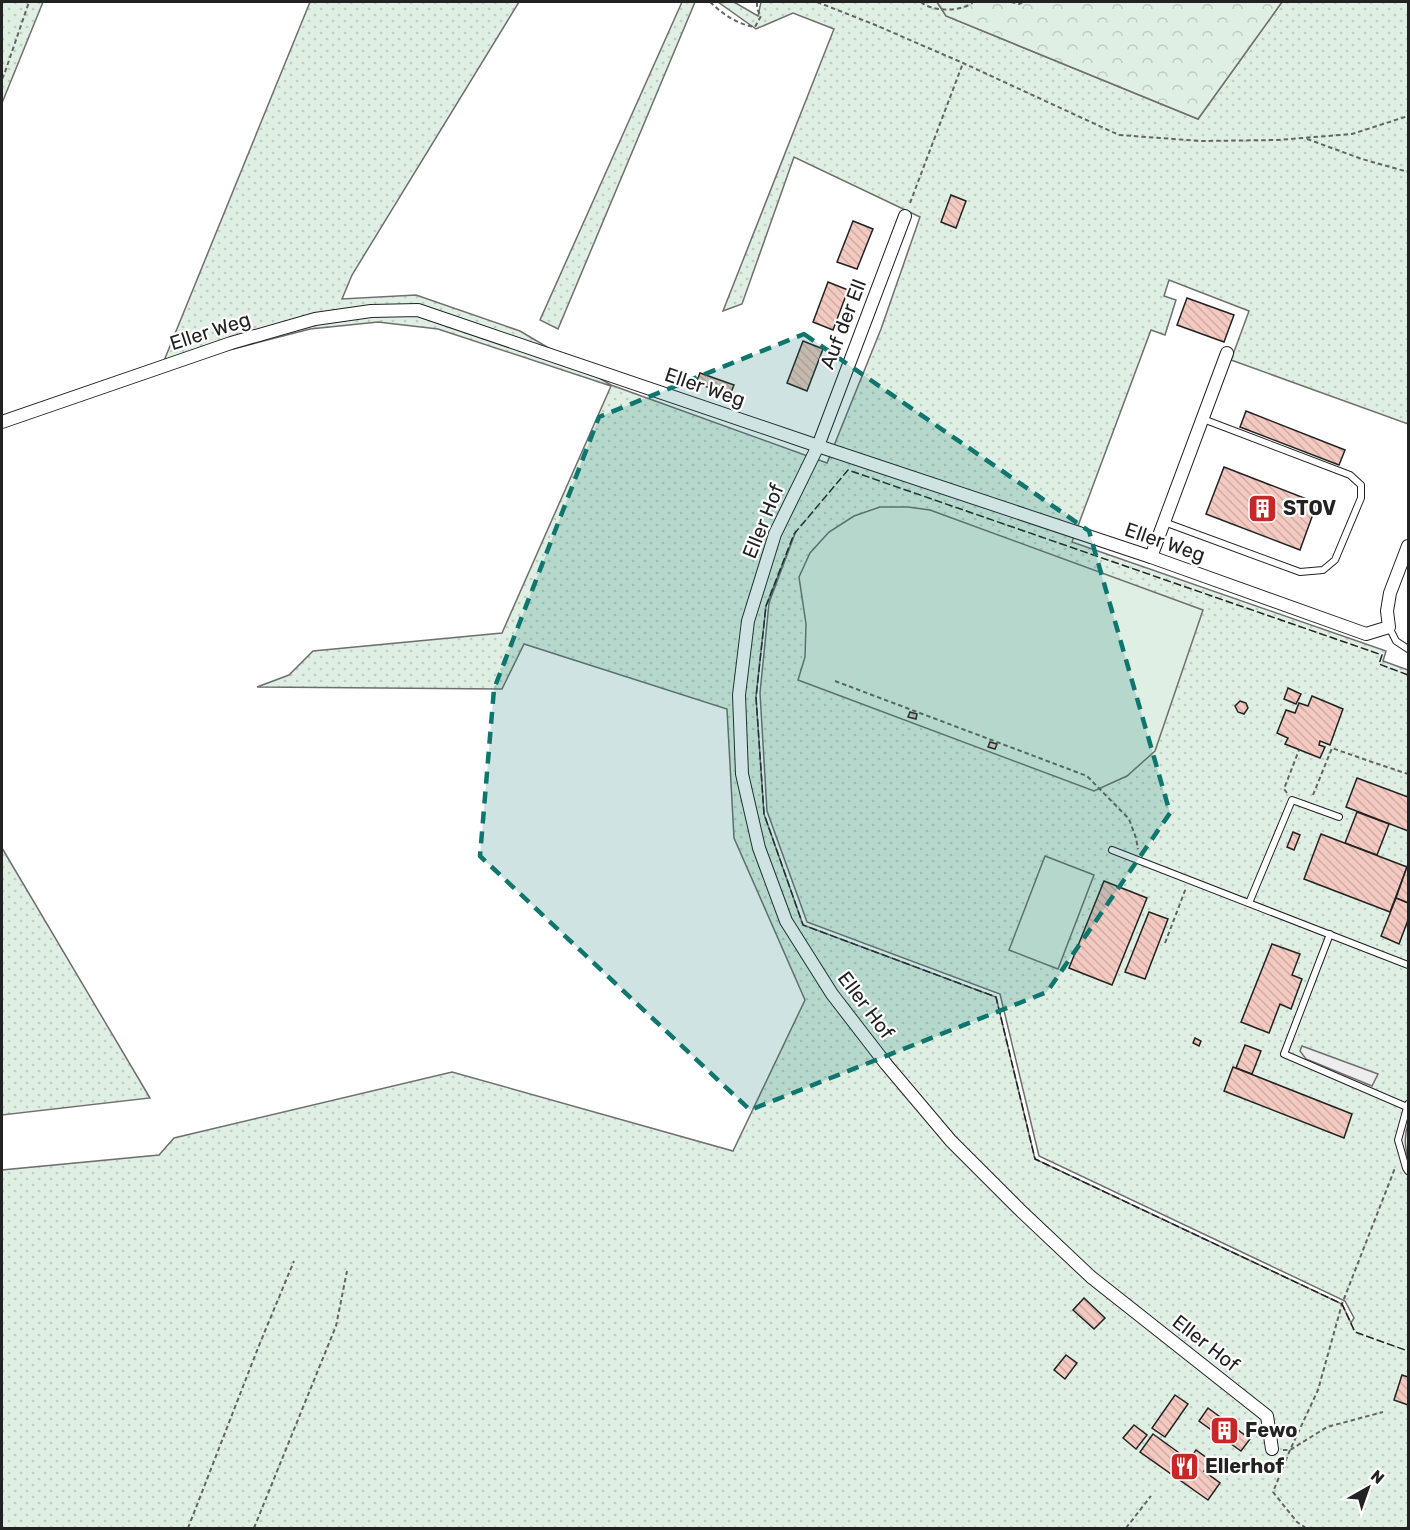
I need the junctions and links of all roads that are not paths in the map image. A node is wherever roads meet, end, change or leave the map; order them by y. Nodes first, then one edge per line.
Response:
1 (905, 216) road end
2 (1227, 353) dead end
3 (1202, 419) junction
4 (2, 422) edge
5 (818, 446) junction
6 (1164, 522) junction
7 (1408, 546) edge
8 (1151, 556) junction
9 (1389, 627) junction
10 (1408, 649) edge
11 (1339, 817) dead end
12 (1112, 850) dead end
13 (1249, 903) junction
14 (1330, 934) junction
15 (1408, 964) edge
16 (1408, 1105) edge
17 (1408, 1171) edge
18 (1272, 1449) road end

1 - 5 street, Auf der Ell
2 - 3 street
3 - 6 street
3 - 6 lane
4 - 5 street, Eller Weg
5 - 8 street, Eller Weg
5 - 18 street, Eller Hof
6 - 8 street
7 - 9 street
8 - 9 street, Eller Weg
9 - 10 lane
11 - 13 lane
12 - 13 lane
13 - 14 lane
14 - 15 lane
14 - 16 lane
16 - 17 lane

